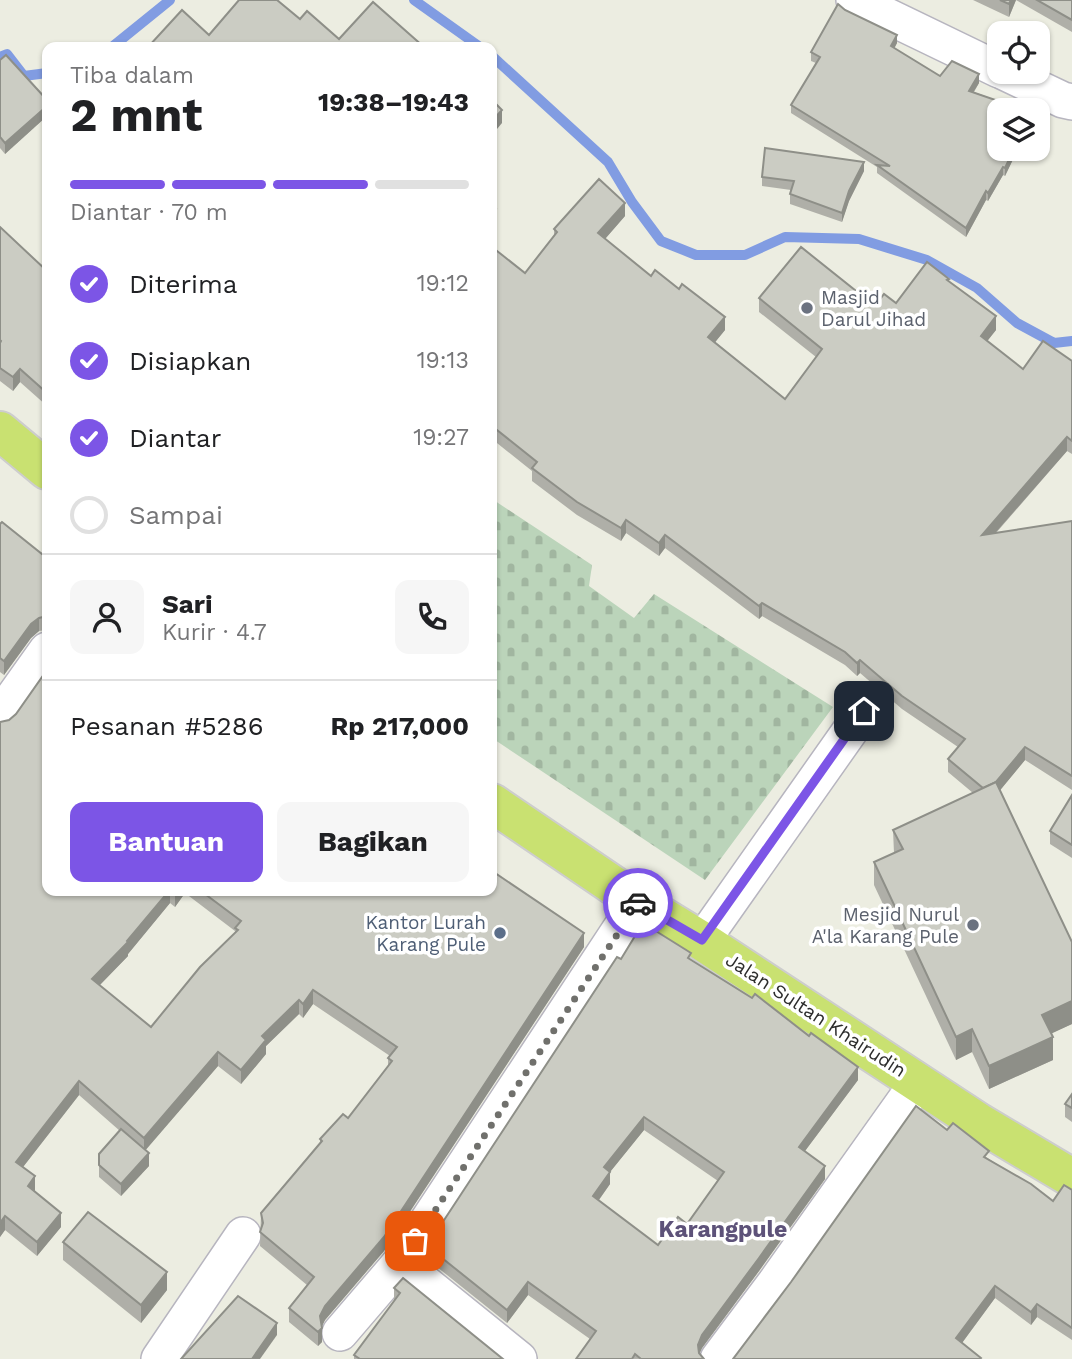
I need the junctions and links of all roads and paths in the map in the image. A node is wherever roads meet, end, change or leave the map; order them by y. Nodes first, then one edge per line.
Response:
1 (859, 1) edge
2 (987, 64) edge
3 (1030, 84) edge
4 (1072, 103) edge
5 (0, 431) edge
6 (42, 466) edge
7 (42, 657) edge
8 (864, 711) dead end
9 (0, 716) edge
10 (497, 806) edge
11 (638, 902) junction
12 (702, 940) junction
13 (918, 1082) junction
14 (1072, 1178) edge
15 (243, 1235) dead end
16 (400, 1262) junction
17 (340, 1333) dead end
18 (159, 1359) edge
19 (519, 1359) edge
20 (718, 1359) edge

1 - 2 street
3 - 4 street
5 - 6 main road
7 - 9 street
8 - 12 street
10 - 11 main road, Jalan Sultan Khairudin
11 - 12 main road, Jalan Sultan Khairudin
11 - 16 street
12 - 13 main road, Jalan Sultan Khairudin
13 - 14 main road, Jalan Sultan Khairudin
13 - 20 street
15 - 18 street
16 - 17 street
16 - 19 street

